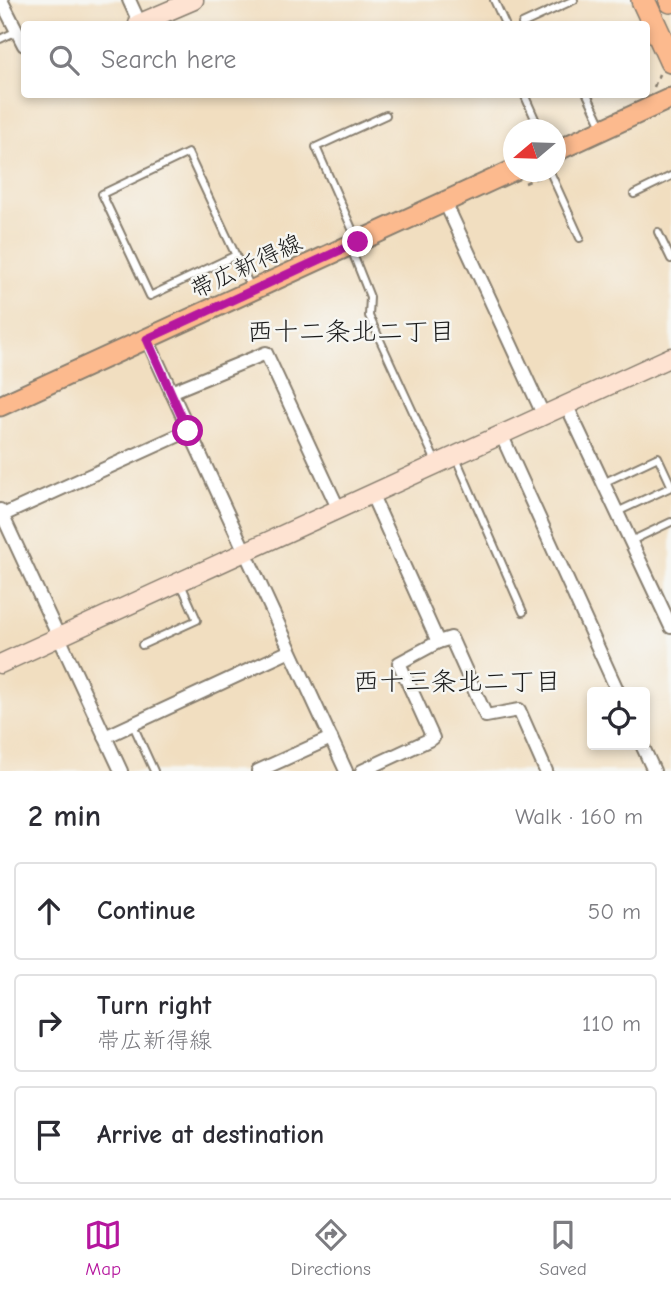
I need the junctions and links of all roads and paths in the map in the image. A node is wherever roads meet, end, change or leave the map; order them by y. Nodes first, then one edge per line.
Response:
1 (1, 0) edge
2 (129, 0) edge
3 (194, 0) edge
4 (494, 0) edge
5 (574, 0) edge
6 (643, 0) edge
7 (138, 21) edge
8 (146, 21) edge
9 (504, 21) edge
10 (528, 21) edge
11 (17, 31) junction
12 (0, 38) edge
13 (21, 38) edge
14 (671, 61) edge
15 (526, 98) edge
16 (589, 98) edge
17 (671, 98) edge
18 (386, 115) dead end
19 (535, 119) edge
20 (604, 129) junction
21 (566, 146) edge
22 (503, 175) edge
23 (671, 176) edge
24 (555, 182) edge
25 (634, 194) dead end
26 (445, 202) junction
27 (658, 232) dead end
28 (580, 238) dead end
29 (354, 244) junction
30 (236, 255) junction
31 (671, 259) edge
32 (252, 290) junction
33 (147, 339) junction
34 (671, 357) edge
35 (172, 392) junction
36 (566, 404) junction
37 (0, 406) edge
38 (543, 414) junction
39 (188, 431) junction
40 (501, 434) junction
41 (455, 455) junction
42 (437, 463) junction
43 (603, 483) junction
44 (671, 486) edge
45 (371, 493) junction
46 (338, 508) junction
47 (1, 512) edge
48 (617, 512) junction
49 (671, 522) edge
50 (631, 541) junction
51 (244, 551) junction
52 (180, 581) junction
53 (523, 612) dead end
54 (671, 627) edge
55 (59, 638) junction
56 (438, 642) junction
57 (142, 645) dead end
58 (290, 650) junction
59 (0, 664) edge
60 (616, 687) edge
61 (132, 724) junction
62 (105, 737) junction
63 (331, 738) junction
64 (644, 750) edge
65 (121, 771) edge
66 (154, 771) edge
67 (258, 771) edge
68 (346, 771) edge
69 (362, 771) edge
70 (546, 771) edge
71 (654, 771) edge

1 - 11 street
2 - 7 street
3 - 8 street
4 - 9 lane
5 - 10 lane
6 - 14 highway
11 - 12 lane
11 - 13 street
15 - 19 lane
16 - 20 lane
17 - 20 main road
18 - 29 lane
20 - 21 main road
22 - 26 main road, 帯広新得線
23 - 25 lane
24 - 28 lane
26 - 29 main road, 帯広新得線
26 - 38 street
27 - 31 lane
29 - 32 main road, 帯広新得線
29 - 42 lane
30 - 30 lane
30 - 32 lane
32 - 33 main road, 帯広新得線
33 - 35 street
33 - 37 main road, 帯広新得線
34 - 36 street
35 - 39 street
35 - 46 street
36 - 38 street
36 - 43 street
38 - 40 street
39 - 47 street
39 - 51 street
40 - 41 street
40 - 60 street
41 - 42 street
41 - 53 lane
42 - 45 street
43 - 44 lane
43 - 48 street
44 - 48 lane
45 - 46 street
45 - 56 street
46 - 51 street
47 - 55 street
48 - 50 street
49 - 50 lane
50 - 54 street
51 - 52 street
51 - 58 street
52 - 55 street
52 - 57 lane
55 - 59 street
55 - 62 street
56 - 69 street
56 - 70 street
58 - 61 street
58 - 63 street
61 - 62 street
61 - 66 lane
62 - 65 street
63 - 67 street
63 - 68 street
64 - 71 street

